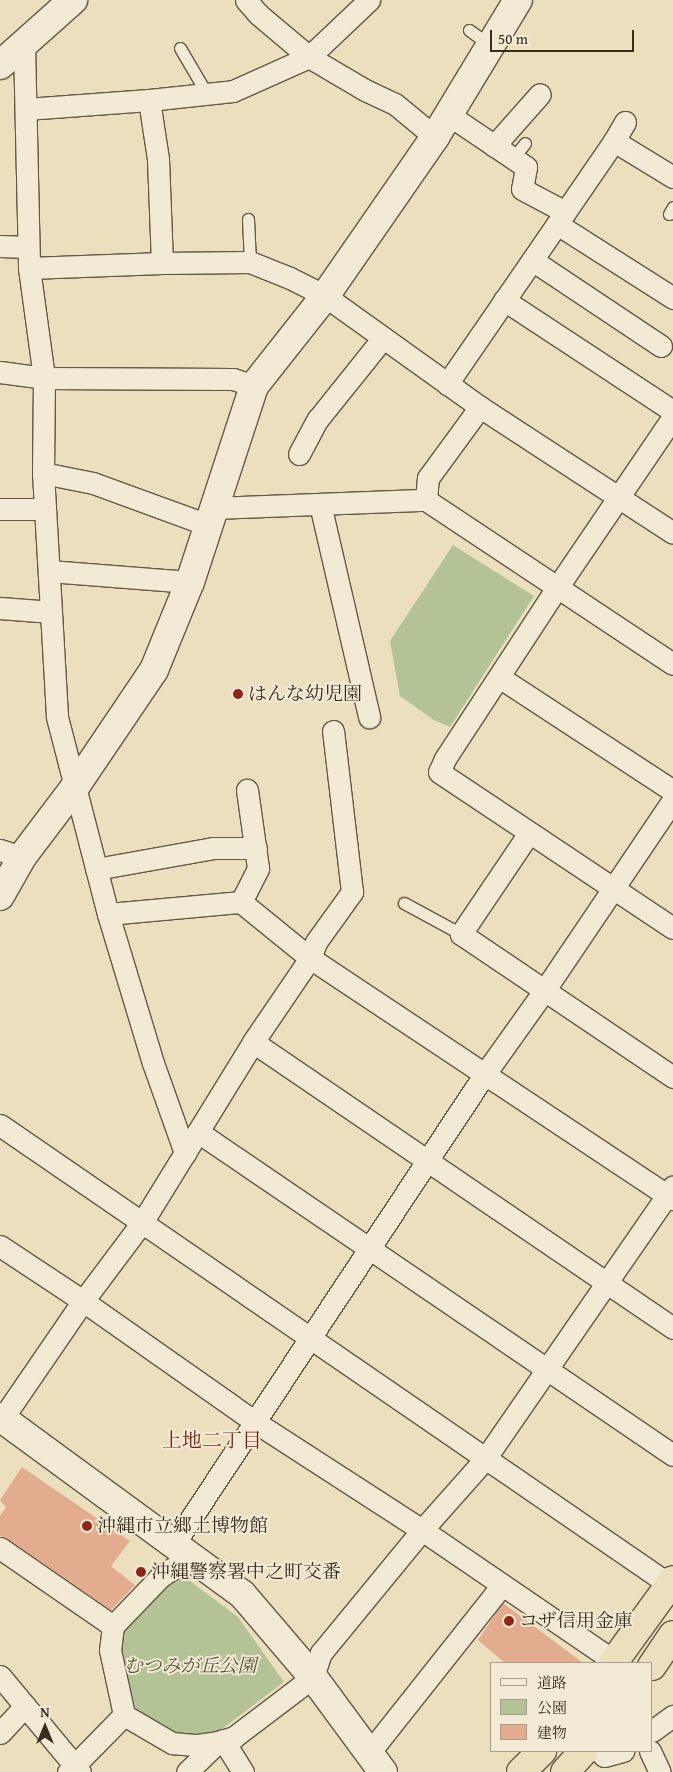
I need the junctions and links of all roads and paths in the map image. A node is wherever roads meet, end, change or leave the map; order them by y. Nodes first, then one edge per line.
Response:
1 (73, 0) edge
2 (246, 0) edge
3 (369, 0) edge
4 (518, 0) edge
5 (24, 44) junction
6 (180, 48) dead end
7 (309, 57) junction
8 (0, 65) edge
9 (207, 94) junction
10 (540, 94) dead end
11 (150, 100) junction
12 (26, 109) junction
13 (625, 122) dead end
14 (442, 126) junction
15 (614, 142) junction
16 (494, 146) junction
17 (673, 177) edge
18 (561, 218) junction
19 (248, 219) dead end
20 (0, 246) edge
21 (28, 247) junction
22 (532, 260) junction
23 (250, 262) junction
24 (162, 263) junction
25 (29, 268) junction
26 (325, 296) junction
27 (673, 298) edge
28 (504, 300) junction
29 (383, 338) junction
30 (661, 346) dead end
31 (0, 372) edge
32 (44, 378) junction
33 (447, 384) junction
34 (254, 386) junction
35 (480, 407) junction
36 (673, 411) edge
37 (673, 417) edge
38 (299, 454) dead end
39 (43, 473) junction
40 (619, 497) junction
41 (426, 500) junction
42 (320, 504) junction
43 (0, 509) edge
44 (45, 509) junction
45 (211, 516) junction
46 (673, 533) edge
47 (49, 571) junction
48 (190, 582) junction
49 (558, 586) junction
50 (0, 608) edge
51 (51, 612) junction
52 (673, 664) edge
53 (499, 676) junction
54 (369, 717) dead end
55 (333, 731) dead end
56 (75, 787) junction
57 (247, 790) dead end
58 (673, 791) edge
59 (673, 800) edge
60 (529, 832) junction
61 (256, 848) junction
62 (11, 854) edge
63 (96, 869) junction
64 (614, 889) junction
65 (0, 896) edge
66 (242, 902) junction
67 (404, 903) dead end
68 (108, 914) junction
69 (673, 928) edge
70 (461, 934) junction
71 (310, 958) junction
72 (544, 991) junction
73 (253, 1042) junction
74 (484, 1075) junction
75 (673, 1077) edge
76 (0, 1125) edge
77 (198, 1132) junction
78 (185, 1153) junction
79 (428, 1162) junction
80 (671, 1193) edge
81 (143, 1222) junction
82 (0, 1246) edge
83 (369, 1249) junction
84 (607, 1284) junction
85 (83, 1301) junction
86 (673, 1328) edge
87 (310, 1338) junction
88 (547, 1369) junction
89 (1, 1419) edge
90 (255, 1422) junction
91 (673, 1455) edge
92 (485, 1459) junction
93 (422, 1530) junction
94 (0, 1548) edge
95 (183, 1550) junction
96 (671, 1582) edge
97 (502, 1585) junction
98 (113, 1626) junction
99 (673, 1635) edge
100 (614, 1662) edge
101 (653, 1665) edge
102 (0, 1676) edge
103 (313, 1677) junction
104 (25, 1706) junction
105 (124, 1715) junction
106 (673, 1716) edge
107 (653, 1730) edge
108 (0, 1733) edge
109 (221, 1741) junction
110 (541, 1752) edge
111 (583, 1752) edge
112 (599, 1752) edge
113 (619, 1752) edge
114 (650, 1752) edge
115 (376, 1762) edge
116 (74, 1770) edge
117 (187, 1772) edge
118 (243, 1772) edge
119 (521, 1772) edge
120 (565, 1772) edge
121 (660, 1772) edge

1 - 5 street
2 - 7 street
3 - 7 street
4 - 14 street
5 - 8 street
5 - 12 street
6 - 9 lane
7 - 9 street
7 - 14 street
9 - 11 street
10 - 16 street
11 - 12 street
11 - 24 street
12 - 21 street
13 - 15 street
14 - 16 street
14 - 26 street
15 - 17 street
15 - 18 street
16 - 18 street
18 - 22 street
18 - 27 street
19 - 23 lane
20 - 21 street
21 - 25 street
22 - 28 street
22 - 30 street
23 - 24 street
23 - 26 street
24 - 25 street
25 - 32 street
26 - 29 street
26 - 34 street
28 - 33 street
28 - 36 street
29 - 33 street
29 - 38 street
31 - 32 street
32 - 34 street
32 - 39 street
33 - 35 street
34 - 45 street
35 - 40 street
35 - 41 street
37 - 40 street
39 - 44 street
39 - 45 street
40 - 46 street
40 - 49 street
41 - 42 street
41 - 49 street
42 - 45 street
42 - 54 street
43 - 44 street
44 - 47 street
45 - 48 street
47 - 48 street
47 - 51 street
48 - 56 street
49 - 52 street
49 - 53 street
50 - 51 street
51 - 56 street
53 - 58 street
53 - 60 street
55 - 71 street
56 - 62 street
56 - 63 street
57 - 61 street
59 - 64 street
60 - 64 street
60 - 70 street
61 - 63 street
61 - 66 street
62 - 65 street
63 - 68 street
64 - 69 street
64 - 72 street
66 - 68 street
66 - 71 street
67 - 70 lane
68 - 78 street
70 - 72 street
71 - 73 street
71 - 74 street
72 - 74 street
72 - 75 street
73 - 77 street
73 - 79 street
74 - 79 street
74 - 80 street
76 - 81 street
77 - 78 street
77 - 83 street
78 - 81 street
79 - 83 street
79 - 84 street
80 - 84 street
81 - 85 street
81 - 87 street
82 - 85 street
83 - 87 street
83 - 88 street
84 - 86 street
84 - 88 street
85 - 89 street
85 - 90 street
87 - 90 street
87 - 92 street
88 - 91 street
88 - 92 street
89 - 95 street
90 - 93 street
90 - 95 street
92 - 93 street
92 - 96 street
93 - 97 street
93 - 103 street
94 - 98 street
95 - 98 street
95 - 103 street
96 - 100 highway
97 - 100 street
97 - 115 street
98 - 105 street
99 - 101 highway
102 - 104 street
103 - 109 street
103 - 115 street
104 - 108 street
104 - 116 street
105 - 109 street
105 - 116 street
106 - 107 street
109 - 117 street
109 - 118 street
110 - 119 highway
111 - 120 highway
112 - 113 street
114 - 121 street

